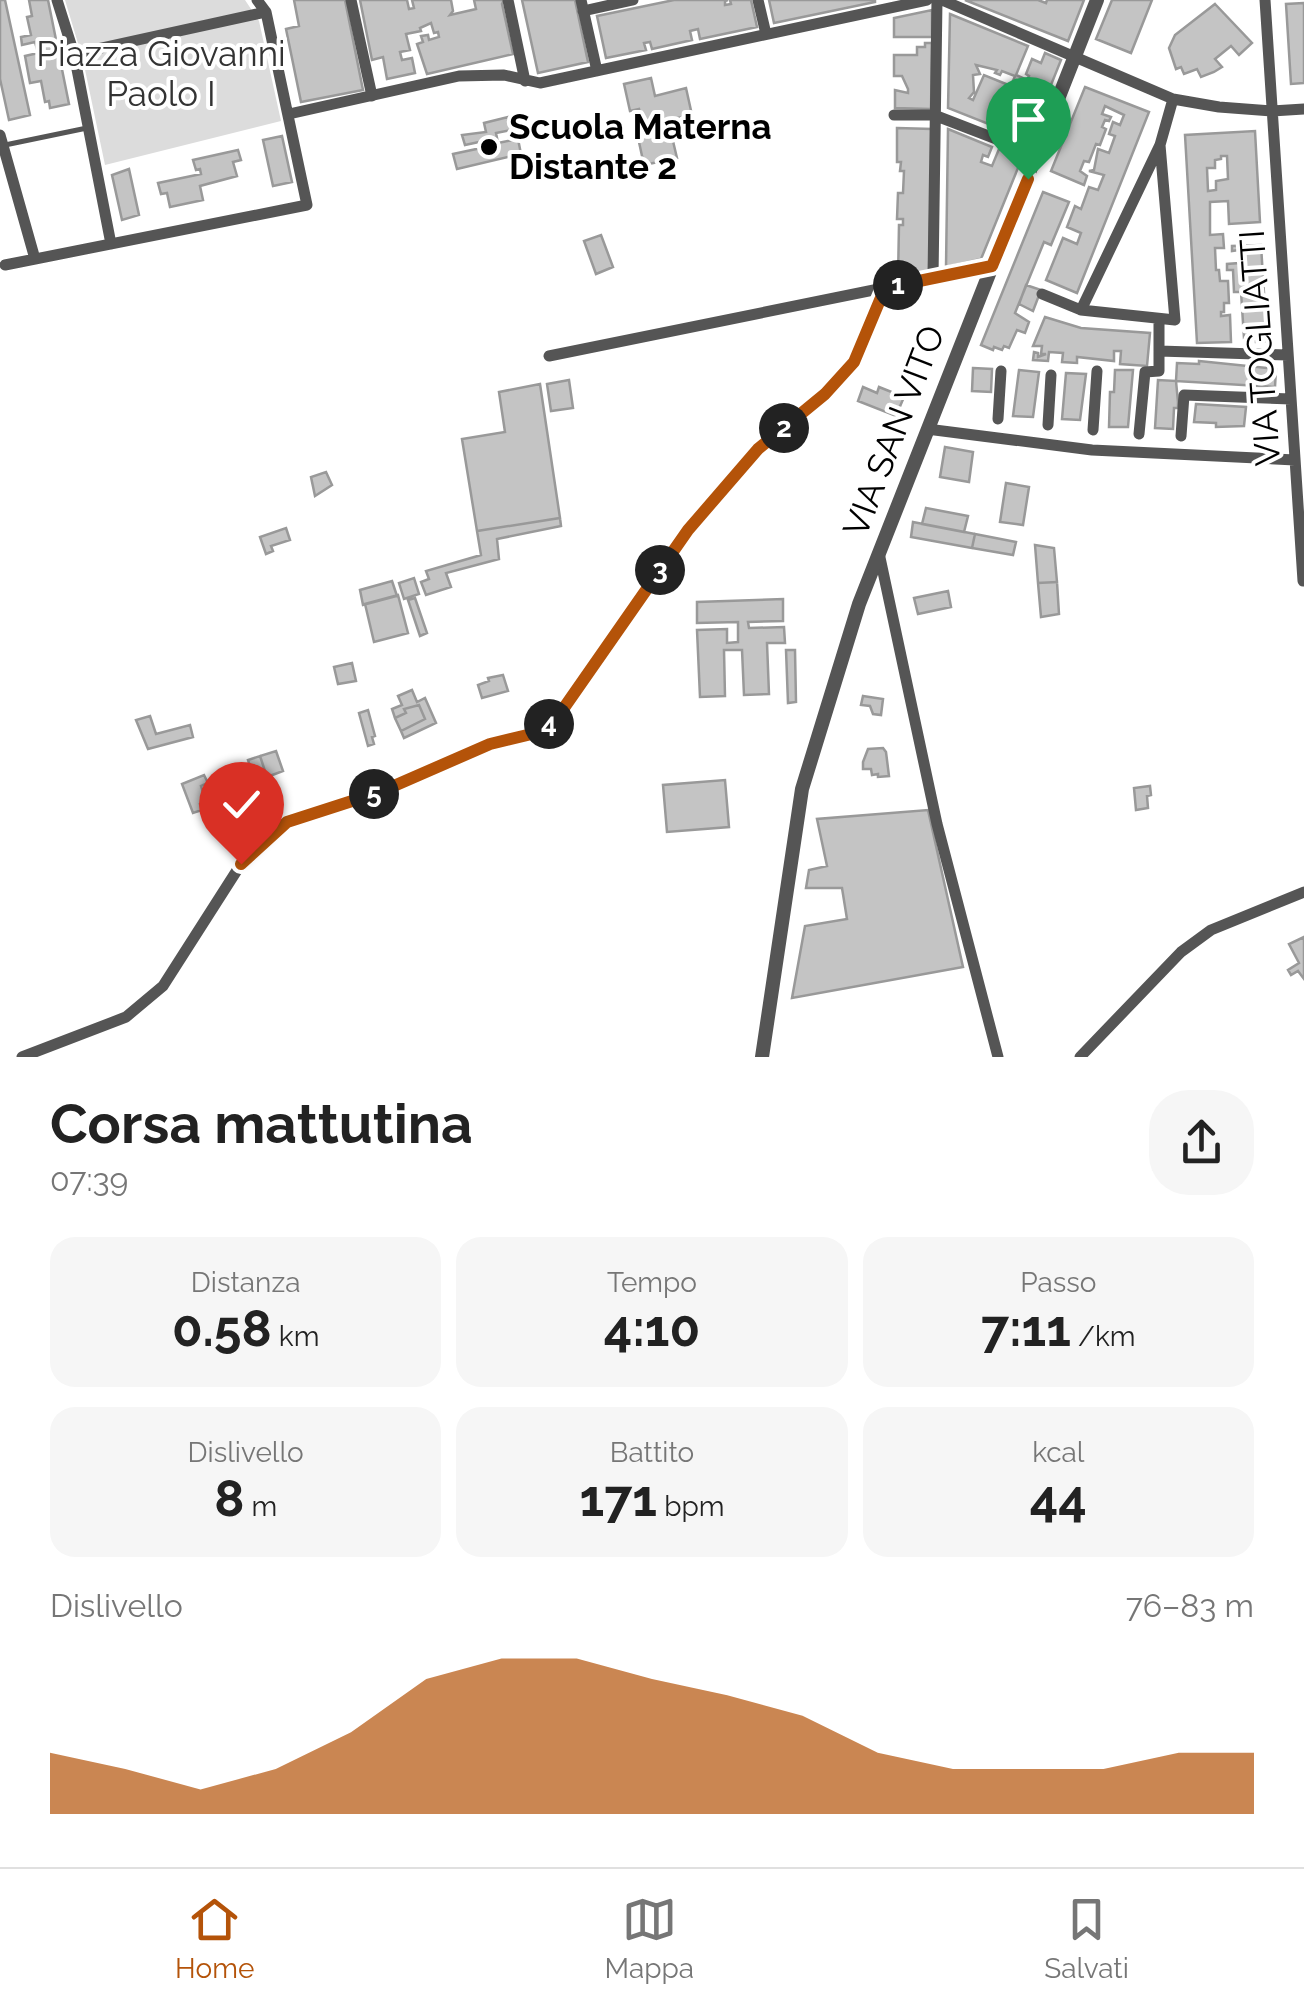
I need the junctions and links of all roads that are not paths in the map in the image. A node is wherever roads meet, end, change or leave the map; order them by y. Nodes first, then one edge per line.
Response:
1 (57, 0) edge
2 (257, 0) edge
3 (351, 0) edge
4 (508, 0) edge
5 (634, 0) edge
6 (758, 0) edge
7 (927, 0) edge
8 (939, 0) edge
9 (1097, 0) edge
10 (1265, 0) edge
11 (582, 6) edge
12 (266, 12) junction
13 (766, 34) junction
14 (74, 54) junction
15 (1075, 54) junction
16 (597, 71) junction
17 (525, 81) junction
18 (372, 96) junction
19 (1173, 99) junction
20 (1304, 110) edge
21 (1272, 111) junction
22 (289, 114) junction
23 (894, 115) dead end
24 (934, 115) junction
25 (88, 128) junction
26 (1, 140) edge
27 (1160, 145) junction
28 (1038, 155) junction
29 (111, 244) junction
30 (35, 260) junction
31 (5, 265) dead end
32 (992, 266) junction
33 (933, 278) junction
34 (885, 288) junction
35 (1042, 294) dead end
36 (1081, 310) junction
37 (1159, 319) junction
38 (1159, 352) junction
39 (1288, 354) junction
40 (548, 356) dead end
41 (1001, 371) dead end
42 (1097, 371) dead end
43 (1051, 375) dead end
44 (1296, 403) edge
45 (998, 419) dead end
46 (1048, 426) dead end
47 (927, 428) junction
48 (1094, 430) dead end
49 (1139, 434) dead end
50 (1182, 436) dead end
51 (1295, 460) junction
52 (1301, 498) edge
53 (879, 552) junction
54 (1303, 581) edge
55 (1304, 892) edge
56 (22, 1057) edge
57 (762, 1057) edge
58 (998, 1057) edge
59 (1080, 1057) edge

1 - 14 street
2 - 12 street
3 - 18 street
4 - 17 street
5 - 11 street
6 - 13 street
7 - 13 street
8 - 15 street
8 - 24 street
9 - 15 street, VIA SAN VITO
10 - 21 street, VIA TOGLIATTI
11 - 16 street
12 - 14 street
12 - 22 street
13 - 16 street
14 - 25 street
15 - 19 street
15 - 28 street, VIA SAN VITO
16 - 17 street
17 - 18 street
18 - 22 street
19 - 21 street
19 - 27 street
20 - 21 street
21 - 39 street, VIA TOGLIATTI
22 - 29 street
23 - 24 street
24 - 28 street
24 - 33 street
25 - 26 lane
25 - 29 street
26 - 30 street
27 - 36 street
27 - 37 street
28 - 32 street, VIA SAN VITO
29 - 30 street
30 - 31 street
32 - 33 street
32 - 47 street, VIA SAN VITO
33 - 34 street
34 - 40 street
34 - 56 street
35 - 36 street
36 - 37 street
37 - 38 street
38 - 39 street
38 - 49 street
39 - 44 street, VIA TOGLIATTI
41 - 45 street
42 - 48 street
43 - 46 street
44 - 50 street
44 - 51 street, VIA TOGLIATTI
47 - 51 street
47 - 53 street, VIA SAN VITO
51 - 52 street, VIA TOGLIATTI
52 - 54 street, VIA TOGLIATTI
53 - 57 street, VIA SAN VITO
53 - 58 street
55 - 59 street

